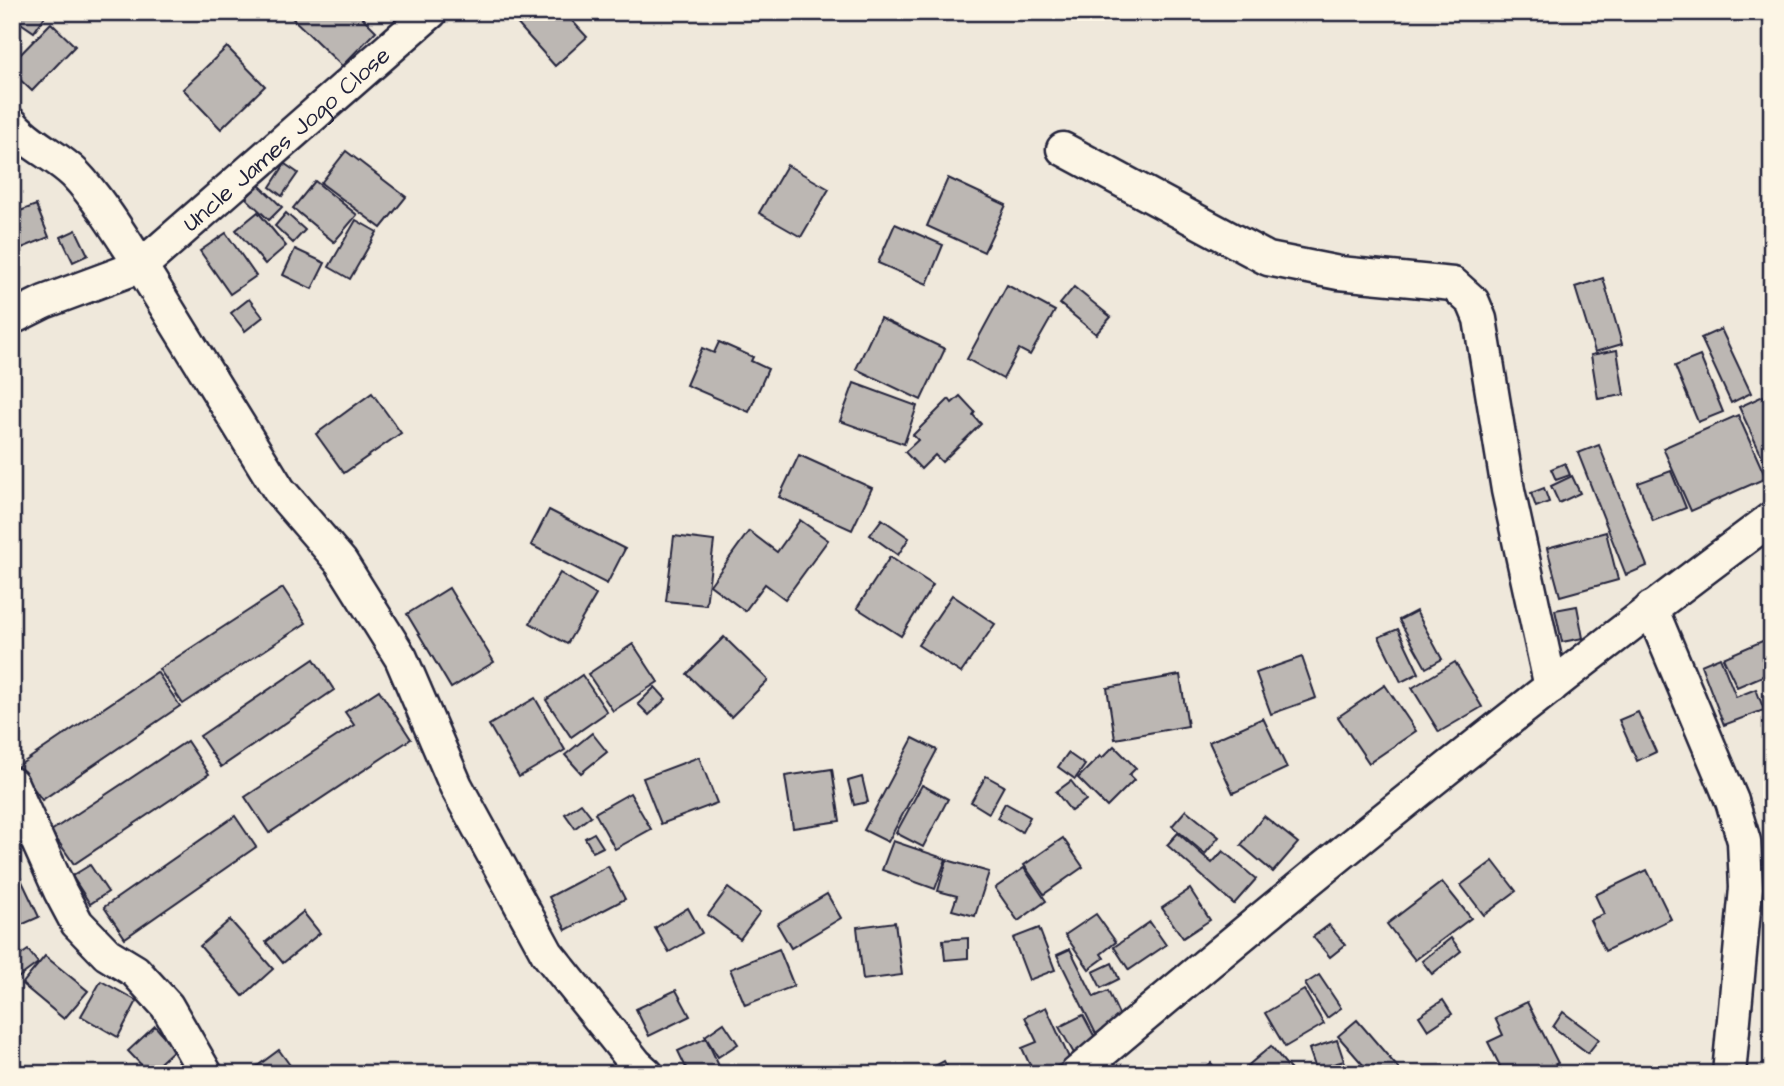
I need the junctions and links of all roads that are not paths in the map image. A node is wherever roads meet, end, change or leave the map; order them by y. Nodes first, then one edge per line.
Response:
1 (431, 12) edge
2 (12, 124) edge
3 (1063, 149) dead end
4 (142, 266) junction
5 (12, 318) edge
6 (1772, 518) edge
7 (1651, 608) junction
8 (1551, 687) junction
9 (12, 784) edge
10 (206, 1074) edge
11 (647, 1074) edge
12 (1076, 1074) edge
13 (1728, 1074) edge

1 - 4 street, Uncle James Jogo Close
2 - 4 street
3 - 8 street
4 - 5 street
4 - 11 street
6 - 7 street
7 - 8 street
7 - 13 street
8 - 12 street
9 - 10 street

